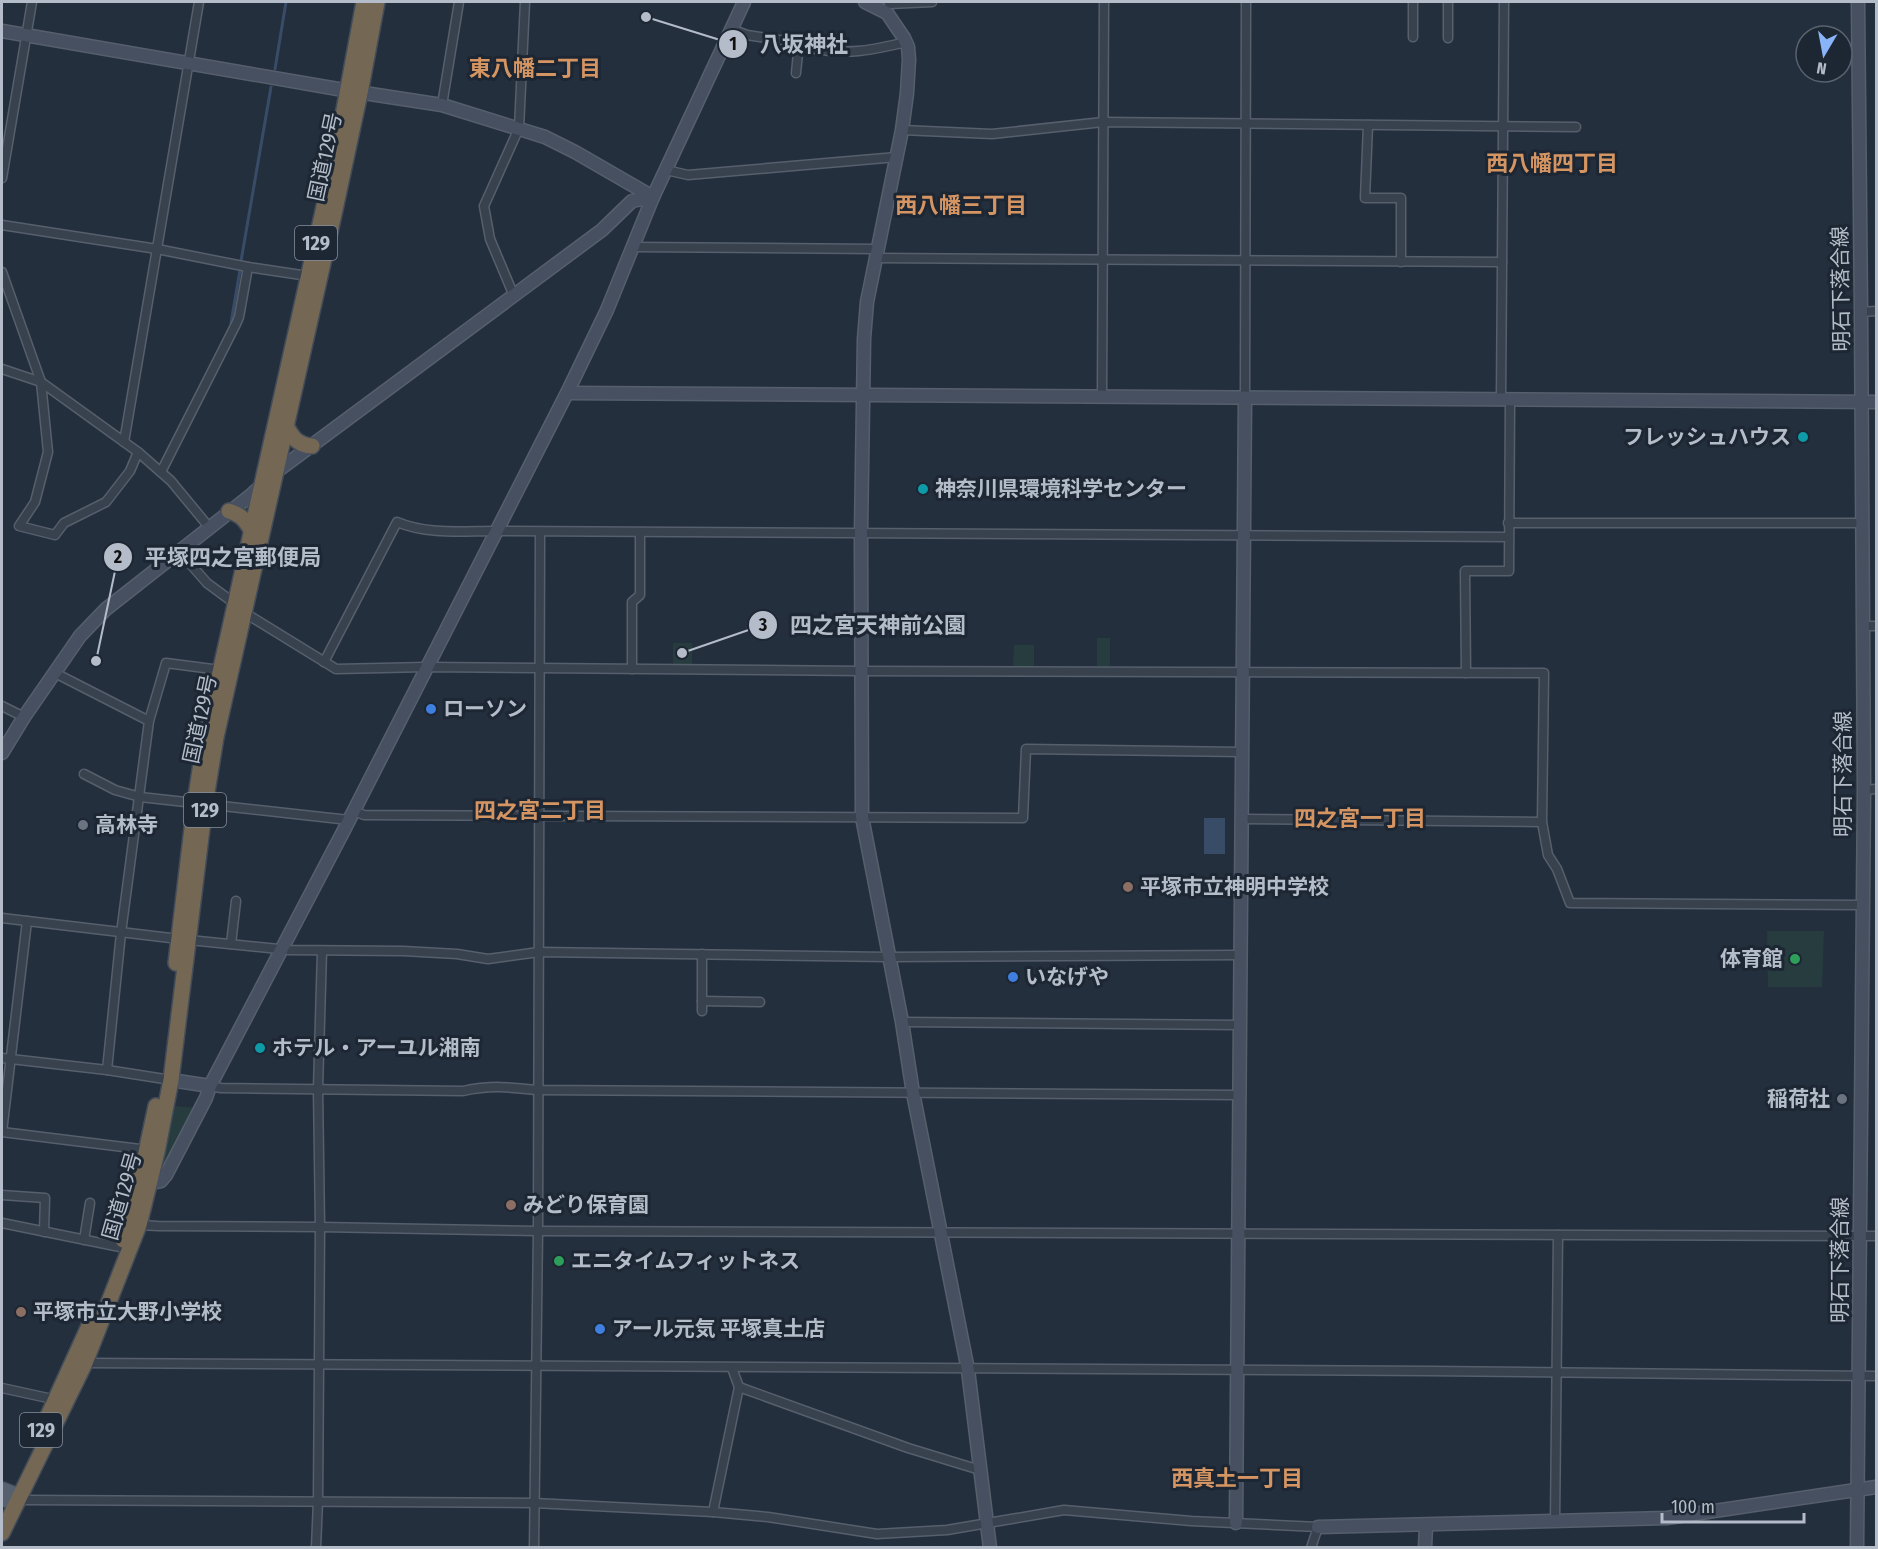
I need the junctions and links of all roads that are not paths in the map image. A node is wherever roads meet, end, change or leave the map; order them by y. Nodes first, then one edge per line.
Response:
1 (32, 2) edge
2 (199, 2) edge
3 (364, 2) edge
4 (377, 2) edge
5 (459, 2) edge
6 (525, 2) edge
7 (744, 2) edge
8 (865, 2) edge
9 (932, 2) edge
10 (1104, 2) edge
11 (1246, 2) edge
12 (1413, 2) edge
13 (1448, 2) edge
14 (1504, 2) edge
15 (1858, 2) edge
16 (889, 6) edge
17 (731, 29) junction
18 (2, 31) edge
19 (26, 35) junction
20 (1413, 37) dead end
21 (1448, 38) dead end
22 (906, 42) junction
23 (815, 49) dead end
24 (189, 63) junction
25 (796, 73) dead end
26 (354, 92) junction
27 (442, 105) junction
28 (1103, 122) junction
29 (1246, 123) junction
30 (1368, 125) junction
31 (1503, 127) junction
32 (1576, 127) dead end
33 (519, 128) junction
34 (902, 130) junction
35 (897, 157) junction
36 (666, 170) junction
37 (2, 178) edge
38 (653, 197) junction
39 (2, 225) edge
40 (634, 246) junction
41 (157, 249) junction
42 (877, 253) junction
43 (1103, 259) junction
44 (1245, 260) junction
45 (1401, 262) junction
46 (1502, 262) junction
47 (248, 267) junction
48 (2, 272) edge
49 (308, 276) junction
50 (514, 296) junction
51 (1876, 311) edge
52 (1862, 312) junction
53 (2, 369) edge
54 (40, 382) junction
55 (567, 393) junction
56 (862, 394) junction
57 (1102, 396) junction
58 (1245, 398) junction
59 (1506, 400) junction
60 (1861, 401) junction
61 (1876, 402) edge
62 (285, 424) junction
63 (124, 442) junction
64 (312, 446) junction
65 (138, 452) junction
66 (161, 472) junction
67 (276, 472) junction
68 (263, 483) junction
69 (229, 511) junction
70 (1508, 523) junction
71 (1861, 523) junction
72 (209, 527) junction
73 (495, 531) junction
74 (252, 532) junction
75 (540, 532) junction
76 (640, 532) junction
77 (861, 534) junction
78 (1244, 536) junction
79 (1508, 537) junction
80 (179, 551) junction
81 (240, 608) junction
82 (1862, 626) junction
83 (1876, 626) edge
84 (324, 662) junction
85 (426, 667) junction
86 (541, 669) junction
87 (632, 669) junction
88 (220, 670) junction
89 (861, 671) junction
90 (55, 673) junction
91 (1243, 673) junction
92 (1466, 673) junction
93 (2, 706) edge
94 (24, 717) junction
95 (148, 721) junction
96 (1242, 752) junction
97 (2, 753) edge
98 (84, 774) dead end
99 (1876, 789) edge
100 (1863, 790) junction
101 (140, 797) junction
102 (200, 804) junction
103 (540, 815) junction
104 (351, 816) junction
105 (862, 817) junction
106 (1242, 819) junction
107 (1542, 822) junction
108 (236, 901) dead end
109 (1862, 905) junction
110 (2, 918) edge
111 (27, 921) junction
112 (121, 933) junction
113 (184, 940) junction
114 (231, 944) junction
115 (282, 950) junction
116 (322, 951) junction
117 (539, 952) junction
118 (702, 954) junction
119 (1240, 955) junction
120 (888, 957) junction
121 (702, 1001) junction
122 (760, 1002) dead end
123 (702, 1011) dead end
124 (903, 1022) junction
125 (1240, 1025) junction
126 (2, 1058) edge
127 (12, 1059) junction
128 (107, 1070) junction
129 (166, 1079) junction
130 (210, 1086) junction
131 (318, 1089) junction
132 (537, 1090) junction
133 (913, 1093) junction
134 (1239, 1095) junction
135 (2, 1132) edge
136 (152, 1151) junction
137 (150, 1183) junction
138 (2, 1195) edge
139 (90, 1203) dead end
140 (2, 1223) edge
141 (139, 1224) junction
142 (320, 1227) junction
143 (538, 1231) junction
144 (44, 1232) junction
145 (942, 1233) junction
146 (1239, 1233) junction
147 (1558, 1235) junction
148 (1859, 1236) junction
149 (1876, 1236) edge
150 (84, 1240) junction
151 (125, 1248) junction
152 (85, 1363) junction
153 (318, 1364) junction
154 (537, 1366) junction
155 (732, 1368) junction
156 (968, 1370) junction
157 (1238, 1371) junction
158 (1557, 1373) junction
159 (1858, 1376) junction
160 (1876, 1376) edge
161 (739, 1387) junction
162 (2, 1388) edge
163 (61, 1401) junction
164 (980, 1470) junction
165 (1876, 1487) edge
166 (1858, 1490) junction
167 (10, 1499) edge
168 (318, 1501) junction
169 (534, 1503) junction
170 (713, 1512) junction
171 (1555, 1522) junction
172 (987, 1523) junction
173 (1236, 1523) junction
174 (1426, 1526) junction
175 (1318, 1527) junction
176 (2, 1533) edge
177 (316, 1548) edge
178 (534, 1548) edge
179 (990, 1548) edge
180 (1311, 1548) edge
181 (1425, 1548) edge
182 (1857, 1548) edge

1 - 19 street
2 - 24 street
3 - 26 highway, 国道129号 / 129
4 - 26 highway, 国道129号 / 129
5 - 27 street
6 - 33 street
7 - 17 street
8 - 16 street
9 - 16 street
10 - 28 street
11 - 29 street
12 - 20 street
13 - 21 street
14 - 31 street
15 - 52 street, 明石下落合線
16 - 22 street
17 - 25 street
17 - 36 street
18 - 19 street
19 - 24 street
19 - 37 street
22 - 23 street
22 - 34 street
24 - 26 street
24 - 41 street
26 - 27 street
26 - 49 highway, 国道129号 / 129
26 - 62 highway, 国道129号 / 129
27 - 33 street
28 - 29 street
28 - 34 street
28 - 43 street
29 - 30 street
29 - 44 street
30 - 31 street
30 - 45 street
31 - 32 street
31 - 46 street
33 - 38 street
33 - 50 street
34 - 35 street
35 - 36 street
35 - 42 street
36 - 38 street
38 - 40 street
38 - 50 street
39 - 41 street
40 - 42 street
40 - 55 street
41 - 47 street
41 - 63 street
42 - 43 street
42 - 56 street
43 - 44 street
43 - 57 street
44 - 45 street
44 - 58 street
45 - 46 street
46 - 59 street
47 - 49 street
47 - 66 street
48 - 54 street
49 - 68 highway, 国道129号 / 129
50 - 64 street
51 - 52 street
52 - 60 street, 明石下落合線
53 - 54 street
54 - 63 street
54 - 65 street
55 - 56 street
55 - 73 street
56 - 57 street
56 - 77 street
57 - 58 street
58 - 59 street
58 - 78 street
59 - 60 street
59 - 70 street
60 - 61 street
60 - 71 street, 明石下落合線
62 - 64 highway
62 - 67 highway, 国道129号 / 129
63 - 65 street
64 - 67 street
65 - 66 street
66 - 72 street
67 - 68 street
67 - 81 highway, 国道129号 / 129
68 - 69 street
68 - 74 highway, 国道129号 / 129
69 - 72 street
69 - 74 highway
70 - 71 street
70 - 79 street
71 - 82 street, 明石下落合線
72 - 80 street
73 - 75 street
73 - 84 street
73 - 85 street
74 - 81 highway, 国道129号 / 129
75 - 76 street
75 - 86 street
76 - 77 street
76 - 87 street
77 - 78 street
77 - 89 street
78 - 79 street
78 - 91 street
79 - 92 street
80 - 81 street
80 - 90 street
81 - 84 street
81 - 88 highway, 国道129号 / 129
81 - 102 highway, 国道129号 / 129
82 - 83 street
82 - 100 street, 明石下落合線
84 - 85 street
85 - 86 street
85 - 104 street
86 - 87 street
86 - 103 street
87 - 89 street
88 - 95 street
88 - 102 highway, 国道129号 / 129
89 - 91 street
89 - 105 street
90 - 94 street
90 - 95 street
91 - 92 street
91 - 96 street
92 - 107 street
93 - 94 street
94 - 97 street
95 - 101 street
96 - 105 street
96 - 106 street
98 - 101 street
99 - 100 street
100 - 109 street, 明石下落合線
101 - 102 street
101 - 112 street
102 - 104 street
102 - 113 highway, 国道129号 / 129
103 - 104 street
103 - 105 street
103 - 117 street
104 - 115 street
105 - 120 street
106 - 107 street
106 - 119 street
107 - 109 street
108 - 114 street
109 - 148 street, 明石下落合線
110 - 111 street
111 - 112 street
111 - 127 street
112 - 113 street
112 - 128 street
113 - 114 street
113 - 129 highway, 国道129号 / 129
114 - 115 street
115 - 116 street
115 - 130 street
116 - 117 street
116 - 131 street
117 - 118 street
117 - 132 street
118 - 120 street
118 - 121 street
119 - 120 street
119 - 125 street
120 - 124 street
121 - 122 street
121 - 123 street
124 - 125 street
124 - 133 street
125 - 134 street
126 - 127 street
127 - 128 street
127 - 135 street
128 - 129 street
129 - 130 street
129 - 136 highway, 国道129号 / 129
130 - 131 street
130 - 137 street
131 - 132 street
131 - 142 street
132 - 133 street
132 - 143 street
133 - 134 street
133 - 145 street
134 - 146 street
135 - 136 street
136 - 137 highway, 国道129号 / 129
136 - 151 highway, 国道129号 / 129
137 - 141 highway, 国道129号 / 129
138 - 144 street
139 - 150 street
140 - 144 street
141 - 142 street
141 - 151 highway, 国道129号 / 129
142 - 143 street
142 - 153 street
143 - 145 street
143 - 154 street
144 - 150 street
145 - 146 street
145 - 156 street
146 - 147 street
146 - 157 street
147 - 148 street
147 - 158 street
148 - 149 street
148 - 159 street, 明石下落合線
150 - 151 street
151 - 152 highway, 国道129号 / 129
151 - 163 highway, 国道129号 / 129
152 - 153 street
152 - 163 highway, 国道129号 / 129
153 - 154 street
153 - 168 street
154 - 155 street
154 - 169 street
155 - 156 street
155 - 161 street
156 - 157 street
156 - 164 street
157 - 158 street
157 - 173 street
158 - 159 street
158 - 171 street
159 - 160 street
159 - 166 street, 明石下落合線
161 - 164 street
161 - 170 street
162 - 163 street
163 - 167 highway, 国道129号 / 129
164 - 172 street
165 - 166 street
166 - 171 street
166 - 182 street, 明石下落合線
167 - 168 street
167 - 176 highway, 国道129号 / 129
168 - 169 street
168 - 177 street
169 - 170 street
169 - 178 street
170 - 172 street
171 - 174 street
172 - 173 street
172 - 179 street
173 - 175 street
174 - 175 street
174 - 181 street
175 - 180 street

